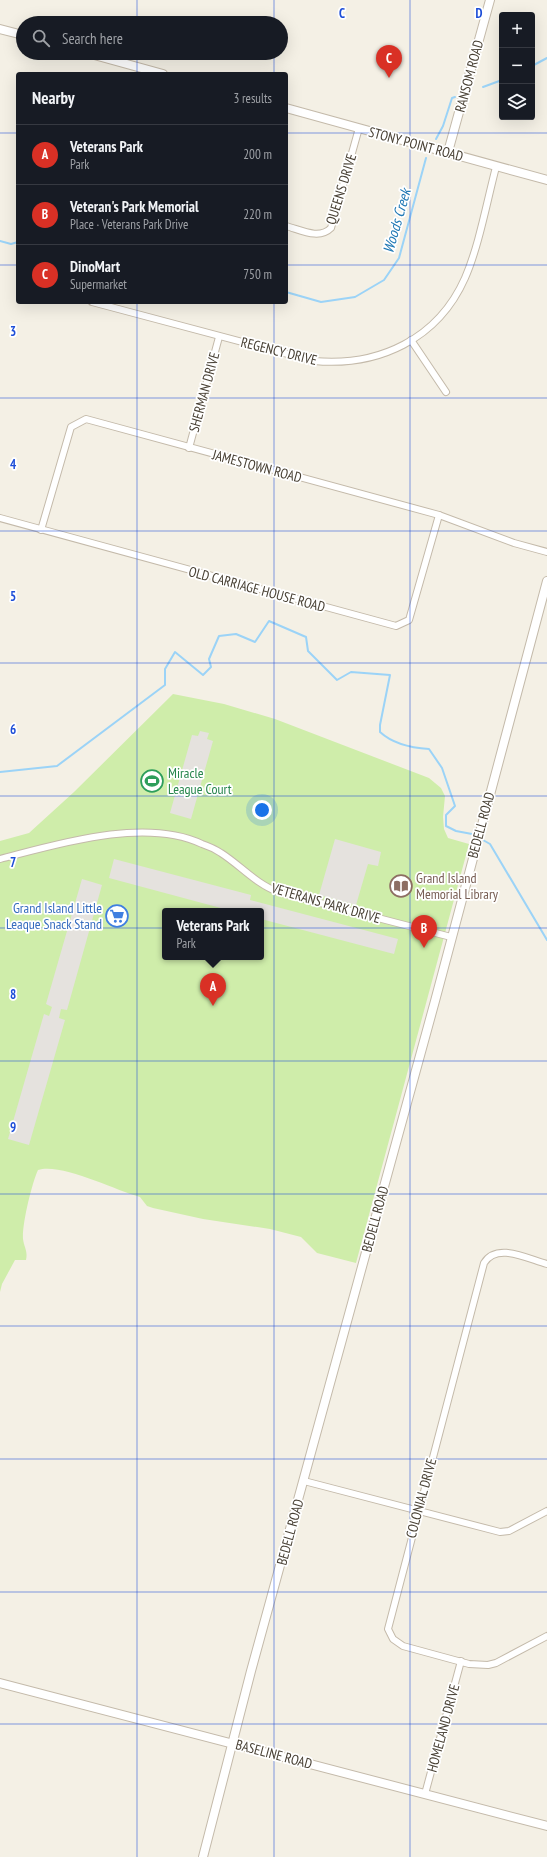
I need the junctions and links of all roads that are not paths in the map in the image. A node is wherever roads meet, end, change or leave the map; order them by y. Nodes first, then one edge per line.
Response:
1 (490, 0) edge
2 (0, 29) edge
3 (16, 34) edge
4 (112, 60) edge
5 (156, 72) edge
6 (288, 109) edge
7 (359, 128) junction
8 (448, 152) junction
9 (496, 167) junction
10 (547, 180) edge
11 (288, 227) edge
12 (99, 304) edge
13 (219, 337) junction
14 (412, 340) junction
15 (446, 392) dead end
16 (189, 448) junction
17 (439, 515) junction
18 (0, 518) edge
19 (41, 530) junction
20 (547, 552) edge
21 (547, 581) edge
22 (0, 859) edge
23 (452, 937) junction
24 (547, 1264) edge
25 (304, 1480) junction
26 (547, 1510) edge
27 (418, 1512) junction
28 (547, 1636) edge
29 (461, 1661) junction
30 (0, 1683) edge
31 (232, 1743) junction
32 (425, 1794) junction
33 (547, 1826) edge
34 (203, 1857) edge

1 - 8 street, RANSOM ROAD
2 - 3 street
4 - 5 street
6 - 7 street, STONY POINT ROAD
7 - 8 street, STONY POINT ROAD
7 - 11 street, QUEENS DRIVE
8 - 9 street, STONY POINT ROAD
9 - 10 street, STONY POINT ROAD
9 - 14 street, REGENCY DRIVE
12 - 13 street, REGENCY DRIVE
13 - 14 street, REGENCY DRIVE
13 - 16 street, SHERMAN DRIVE
14 - 15 street
16 - 17 street, JAMESTOWN ROAD
16 - 19 street, JAMESTOWN ROAD
17 - 19 street, OLD CARRIAGE HOUSE ROAD
17 - 20 street, JAMESTOWN ROAD
18 - 19 street, OLD CARRIAGE HOUSE ROAD
21 - 23 street, BEDELL ROAD
22 - 23 street, VETERANS PARK DRIVE
23 - 25 street, BEDELL ROAD
24 - 27 street, COLONIAL DRIVE
25 - 27 street
25 - 31 street, BEDELL ROAD
26 - 27 street
27 - 29 street, COLONIAL DRIVE
28 - 29 street, COLONIAL DRIVE
29 - 32 street, HOMELAND DRIVE
30 - 31 street, BASELINE ROAD
31 - 32 street, BASELINE ROAD
31 - 34 street, BEDELL ROAD
32 - 33 street, BASELINE ROAD

